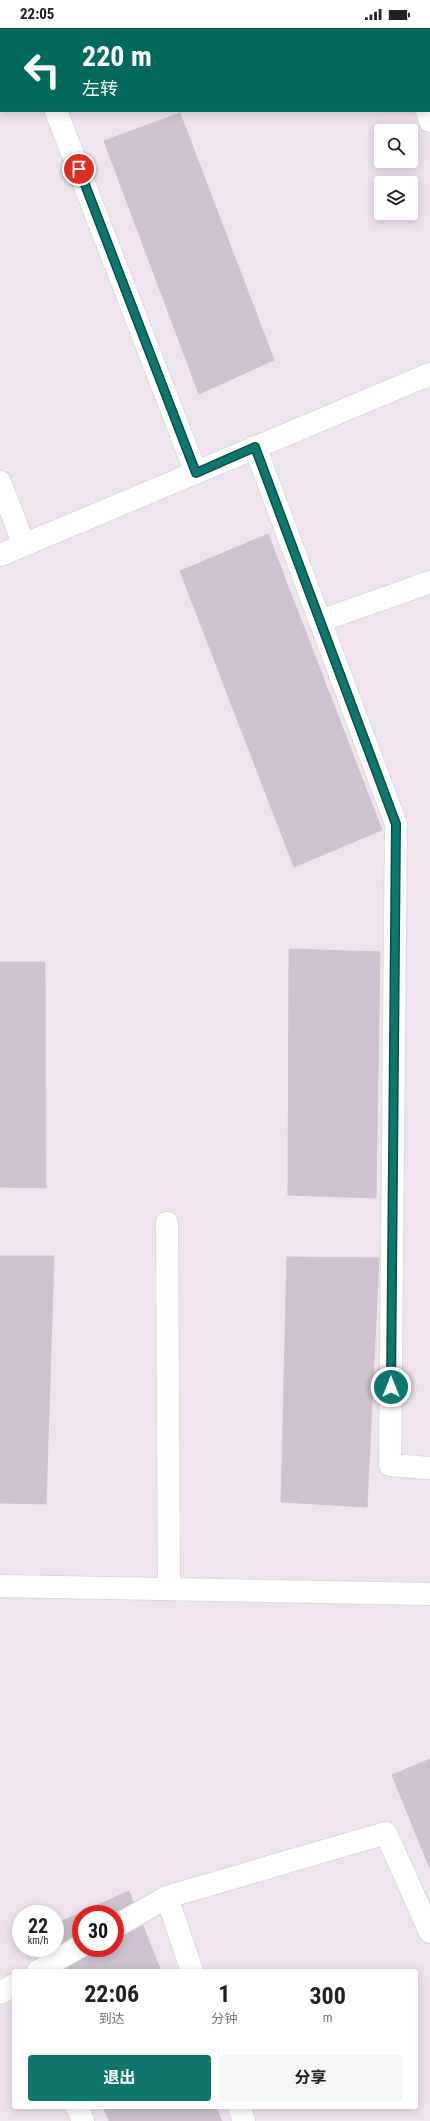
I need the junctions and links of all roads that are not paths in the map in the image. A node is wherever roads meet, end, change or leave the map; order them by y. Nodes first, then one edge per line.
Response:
1 (56, 112) edge
2 (430, 374) edge
3 (255, 447) junction
4 (196, 473) junction
5 (0, 482) edge
6 (24, 545) junction
7 (0, 555) edge
8 (430, 582) edge
9 (320, 621) junction
10 (167, 1223) dead end
11 (430, 1468) edge
12 (0, 1586) edge
13 (170, 1589) junction
14 (430, 1594) edge
15 (167, 1897) junction
16 (124, 1922) edge
17 (430, 1932) edge
18 (72, 1951) edge
19 (41, 1969) edge
20 (191, 1969) edge
21 (12, 1985) edge
22 (0, 1992) edge
23 (78, 2109) edge
24 (240, 2109) edge
25 (83, 2121) edge
26 (244, 2121) edge

1 - 4 street
2 - 3 street
3 - 4 street
3 - 9 street
4 - 6 street
5 - 6 street
6 - 7 street
8 - 9 street
9 - 11 street
10 - 13 street
12 - 13 street
13 - 14 street
15 - 16 street
15 - 17 street
15 - 20 street
18 - 19 street
21 - 22 street
23 - 25 street
24 - 26 street

